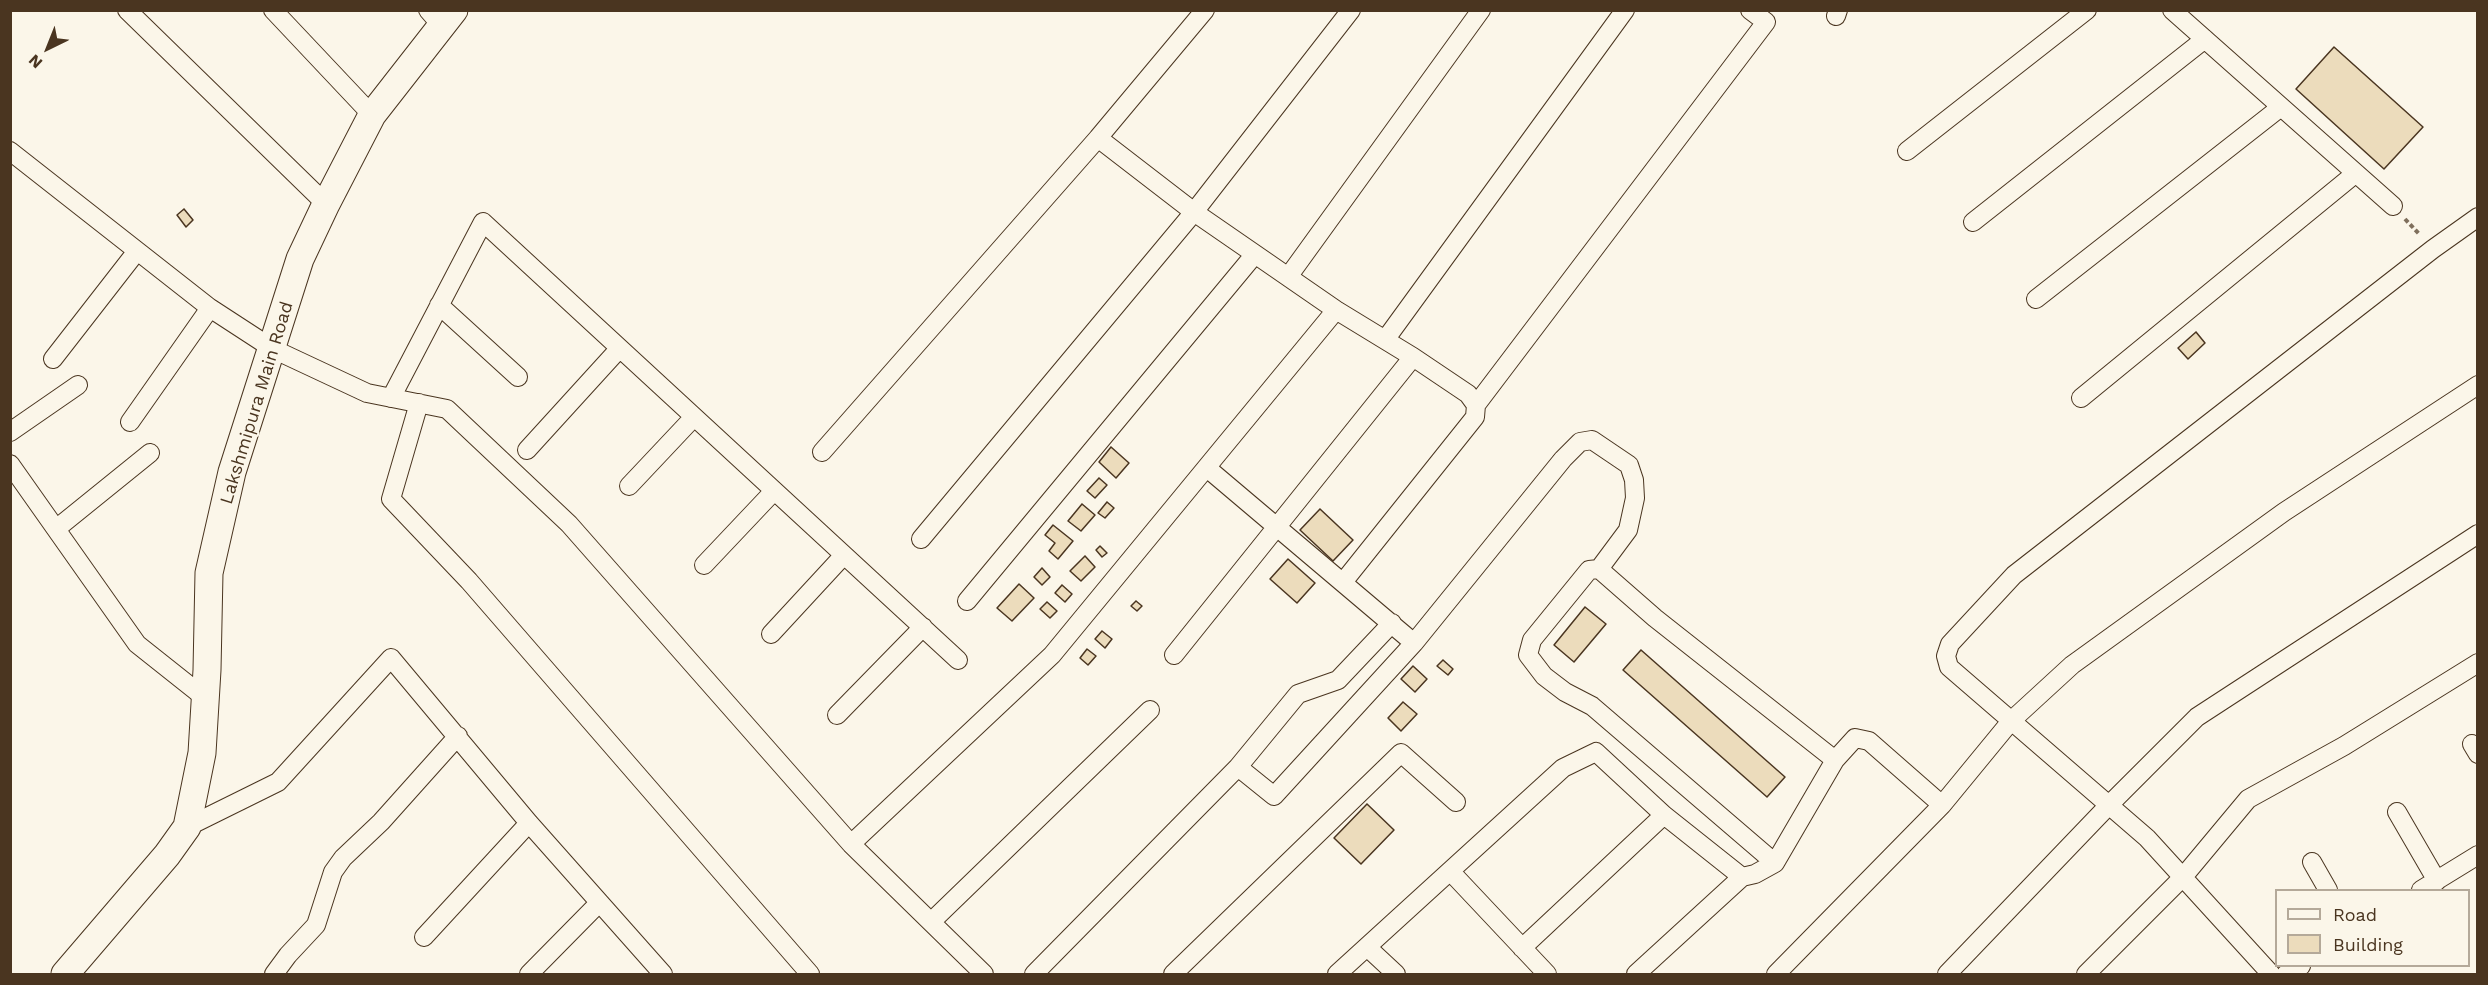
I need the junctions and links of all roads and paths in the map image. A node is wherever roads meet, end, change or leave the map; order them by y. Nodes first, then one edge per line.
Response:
1 (127, 10) edge
2 (273, 10) edge
3 (1205, 10) edge
4 (1352, 10) edge
5 (1481, 10) edge
6 (1625, 10) edge
7 (1750, 10) edge
8 (2087, 10) edge
9 (2172, 10) edge
10 (441, 15) edge
11 (2205, 39) junction
12 (2281, 107) junction
13 (372, 115) junction
14 (1098, 138) junction
15 (10, 151) edge
16 (1907, 151) dead end
17 (2356, 173) junction
18 (326, 204) junction
19 (2393, 206) joint
20 (1194, 212) junction
21 (2478, 217) edge
22 (1972, 222) dead end
23 (2433, 249) junction
24 (137, 251) junction
25 (1255, 254) junction
26 (1288, 277) junction
27 (2036, 299) dead end
28 (439, 305) junction
29 (210, 308) junction
30 (1336, 310) junction
31 (1385, 340) junction
32 (273, 349) junction
33 (619, 349) junction
34 (1413, 357) junction
35 (53, 359) dead end
36 (518, 377) dead end
37 (78, 385) dead end
38 (2478, 385) edge
39 (391, 398) junction
40 (2081, 398) dead end
41 (418, 403) junction
42 (1476, 405) junction
43 (694, 417) junction
44 (130, 422) dead end
45 (10, 432) edge
46 (527, 450) dead end
47 (822, 452) dead end
48 (150, 453) dead end
49 (10, 464) edge
50 (1207, 468) junction
51 (629, 486) dead end
52 (774, 491) junction
53 (1278, 526) junction
54 (56, 529) junction
55 (2478, 534) edge
56 (921, 539) dead end
57 (844, 555) junction
58 (704, 565) dead end
59 (1599, 569) junction
60 (1344, 581) junction
61 (967, 601) dead end
62 (1392, 623) junction
63 (923, 627) junction
64 (771, 634) dead end
65 (1414, 643) junction
66 (1174, 655) dead end
67 (958, 660) dead end
68 (2478, 663) edge
69 (205, 698) junction
70 (1150, 710) dead end
71 (837, 715) dead end
72 (2011, 721) junction
73 (458, 736) junction
74 (1835, 760) junction
75 (1238, 767) junction
76 (1456, 802) dead end
77 (2109, 804) junction
78 (1942, 805) junction
79 (2397, 812) dead end
80 (1664, 814) junction
81 (529, 822) junction
82 (187, 827) junction
83 (851, 844) junction
84 (2478, 855) edge
85 (2312, 862) dead end
86 (1774, 863) junction
87 (1450, 871) junction
88 (1742, 877) junction
89 (2183, 877) junction
90 (2437, 880) junction
91 (2327, 889) edge
92 (2424, 889) edge
93 (599, 903) junction
94 (931, 922) junction
95 (424, 937) dead end
96 (1367, 947) junction
97 (1522, 948) junction
98 (2299, 967) edge
99 (65, 975) edge
100 (274, 975) edge
101 (529, 975) edge
102 (663, 975) edge
103 (810, 975) edge
104 (984, 975) edge
105 (1034, 975) edge
106 (1173, 975) edge
107 (1337, 975) edge
108 (1396, 975) edge
109 (1547, 975) edge
110 (1636, 975) edge
111 (1776, 975) edge
112 (1947, 975) edge
113 (2086, 975) edge
114 (2271, 975) edge
115 (2286, 975) edge

1 - 18 street
2 - 13 street
3 - 14 street
4 - 20 street
5 - 26 street
6 - 31 street
7 - 42 street
8 - 16 street
9 - 11 street
10 - 13 main road, Lakshmipura Main Road
11 - 12 street
11 - 22 street
12 - 17 street
12 - 27 street
13 - 18 main road, Lakshmipura Main Road
14 - 20 street
14 - 47 street
15 - 24 street
17 - 19 street
17 - 40 street
18 - 32 main road, Lakshmipura Main Road
19 - 23 path
20 - 25 street
20 - 56 street
21 - 23 street
23 - 72 street
24 - 29 street
24 - 35 street
25 - 26 street
25 - 61 street
26 - 30 street
28 - 33 street
28 - 36 street
28 - 39 street
29 - 32 street
29 - 44 street
30 - 31 street
30 - 50 street
31 - 34 street
32 - 39 street
32 - 69 main road, Lakshmipura Main Road
33 - 43 street
33 - 46 street
34 - 42 street
34 - 53 street
37 - 45 street
38 - 72 street
39 - 41 street
41 - 83 street
41 - 103 street
42 - 60 street
43 - 51 street
43 - 52 street
48 - 54 street
49 - 54 street
50 - 53 street
50 - 83 street
52 - 57 street
52 - 58 street
53 - 60 street
53 - 66 street
54 - 69 street
55 - 77 street
57 - 63 street
57 - 64 street
59 - 65 street
59 - 74 street
59 - 86 street
60 - 62 street
62 - 65 street
62 - 75 street
63 - 67 street
63 - 71 street
65 - 75 street
68 - 89 street
69 - 82 main road, Lakshmipura Main Road
70 - 94 street
72 - 77 street
72 - 78 street
73 - 81 street
73 - 82 street
73 - 100 street
74 - 78 street
74 - 86 street
75 - 105 street
76 - 106 street
77 - 89 street
77 - 112 street
78 - 111 street
79 - 90 street
80 - 87 street
80 - 88 street
80 - 97 street
81 - 93 street
81 - 95 street
82 - 99 main road, Lakshmipura Main Road
83 - 94 street
84 - 90 street
85 - 91 street
86 - 88 street
87 - 96 street
87 - 97 street
88 - 110 street
89 - 113 street
89 - 114 street
90 - 92 street
93 - 101 street
93 - 102 street
94 - 104 street
96 - 107 street
96 - 108 street
97 - 109 street
98 - 115 street

